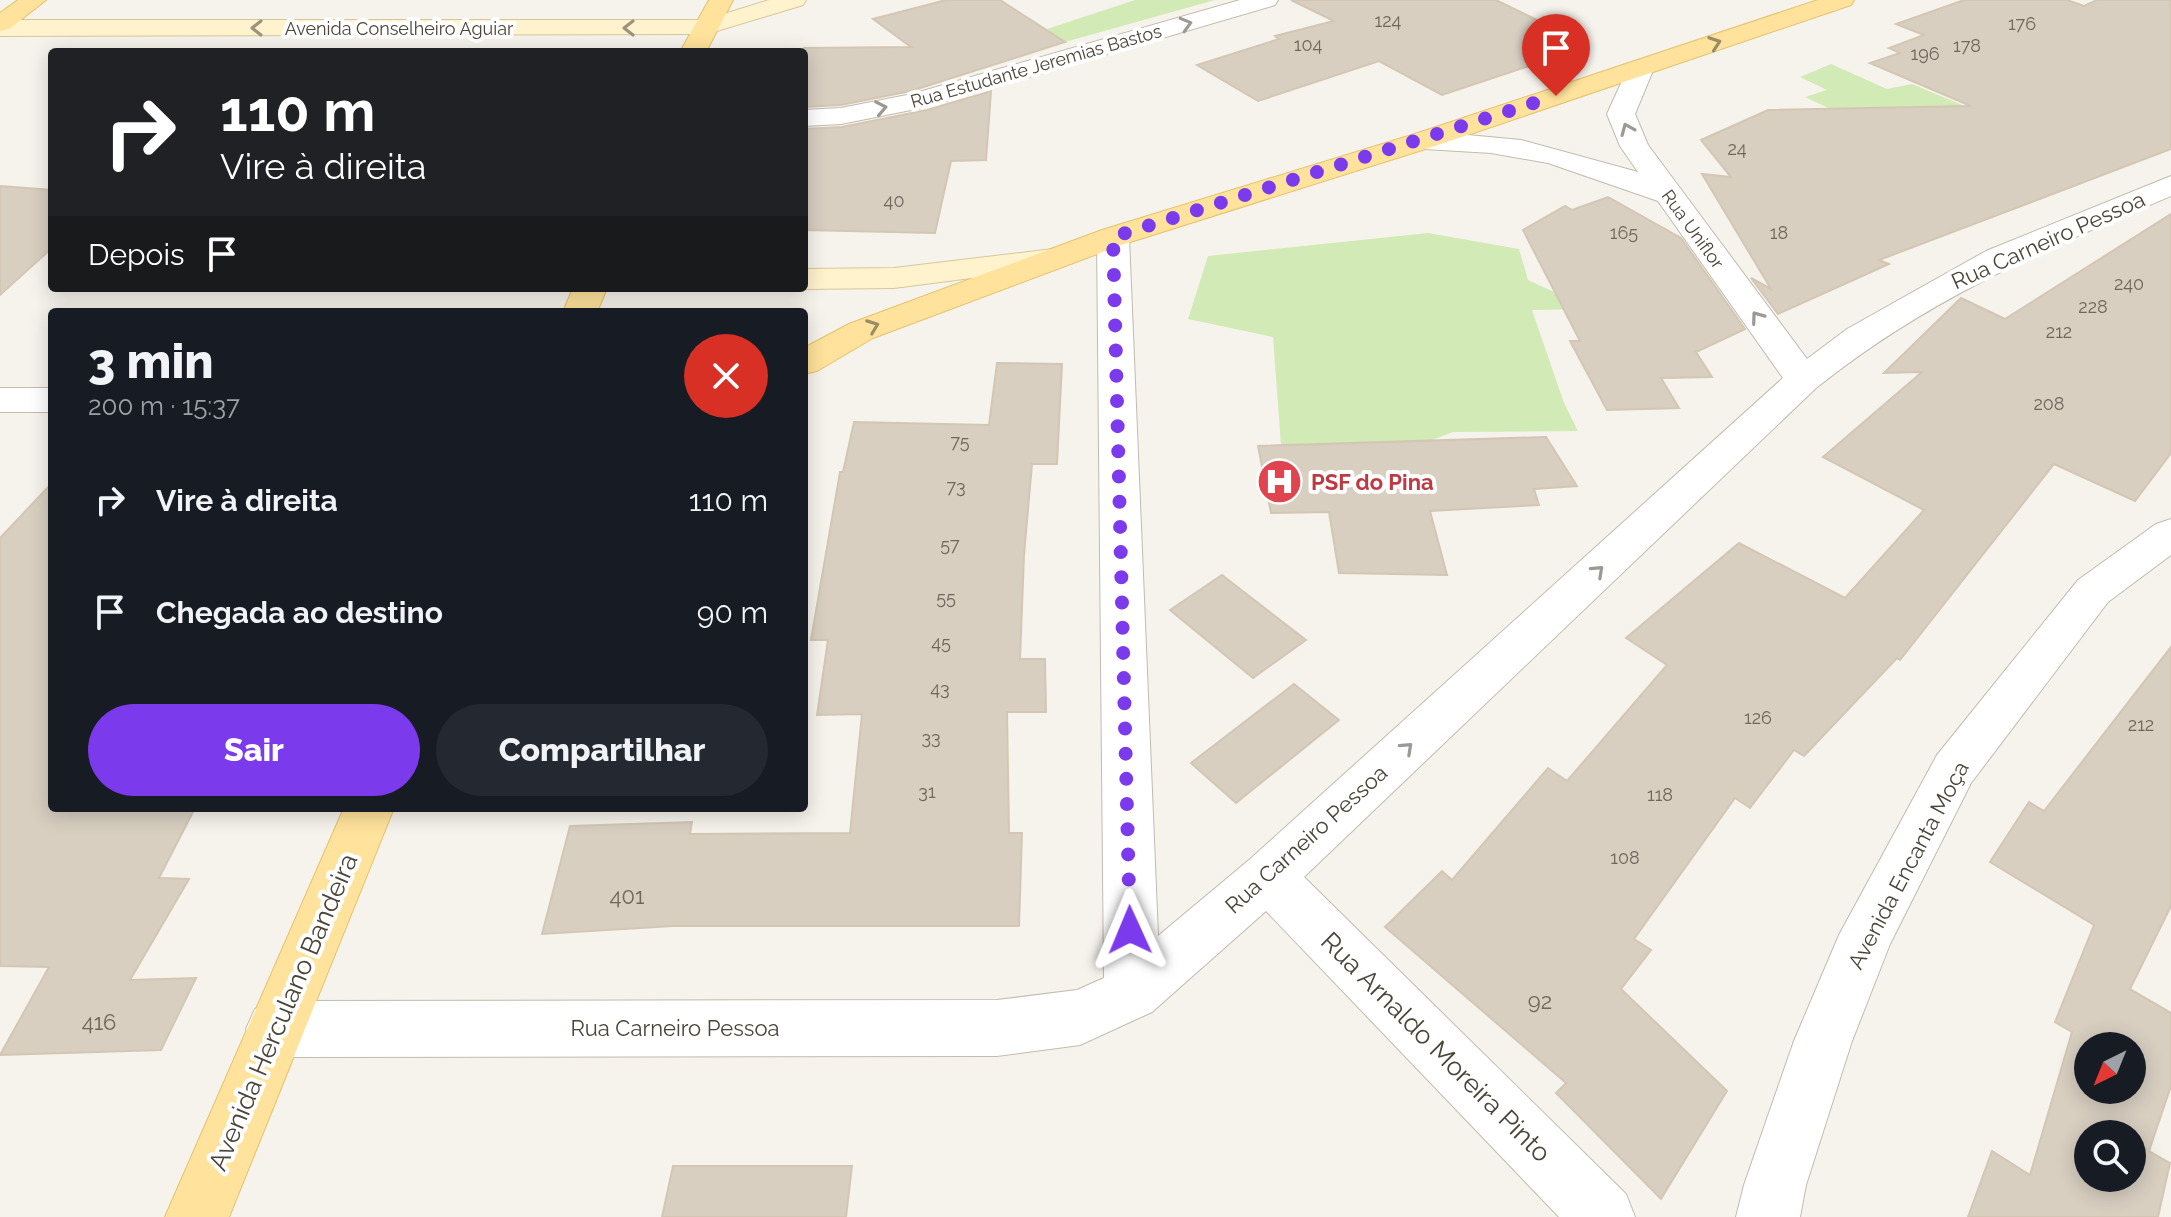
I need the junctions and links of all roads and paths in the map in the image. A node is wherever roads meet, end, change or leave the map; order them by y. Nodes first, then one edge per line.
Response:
1 (34, 0) edge
2 (721, 0) edge
3 (794, 0) edge
4 (1266, 0) edge
5 (1842, 0) edge
6 (752, 14) junction
7 (0, 26) edge
8 (707, 27) junction
9 (738, 44) dead end
10 (695, 48) edge
11 (1641, 68) junction
12 (808, 118) edge
13 (1425, 140) junction
14 (2171, 185) edge
15 (1668, 194) junction
16 (1113, 237) junction
17 (1053, 259) junction
18 (808, 279) edge
19 (808, 361) edge
20 (1803, 380) junction
21 (27, 400) edge
22 (0, 432) edge
23 (2171, 534) edge
24 (367, 812) edge
25 (1268, 877) junction
26 (1132, 993) junction
27 (275, 1029) junction
28 (197, 1217) edge
29 (1603, 1217) edge
30 (1768, 1217) edge

1 - 7 main road
2 - 8 main road
3 - 6 main road, Avenida Conselheiro Aguiar
12 -> 4 street, Rua Estudante Jeremias Bastos
11 -> 5 main road
6 - 8 main road, Avenida Conselheiro Aguiar
6 - 9 main road
8 -> 7 main road, Avenida Conselheiro Aguiar
8 - 10 main road
11 - 13 main road
15 -> 11 street, Rua Uniflor
13 - 15 street
13 - 16 main road
14 - 20 street, Rua Carneiro Pessoa
20 -> 15 street, Rua Uniflor
16 - 17 main road
16 - 26 street
17 - 18 main road
19 -> 17 main road
25 -> 20 street, Rua Carneiro Pessoa
21 - 22 street
23 - 30 street, Avenida Encanta Moça
24 - 27 main road, Avenida Herculano Bandeira
25 - 26 street, Rua Carneiro Pessoa
25 - 29 street, Rua Arnaldo Moreira Pinto
26 - 27 street, Rua Carneiro Pessoa
27 - 28 main road, Avenida Herculano Bandeira

